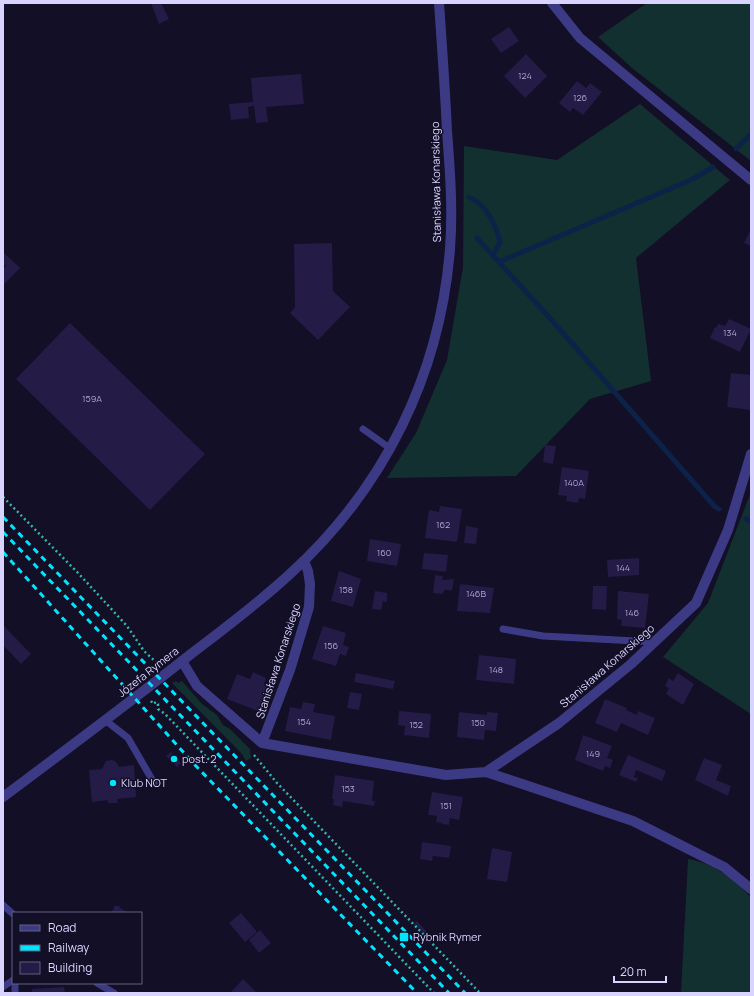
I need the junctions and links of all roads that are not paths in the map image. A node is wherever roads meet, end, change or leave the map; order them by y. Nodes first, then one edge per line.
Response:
1 (439, 3) edge
2 (552, 3) edge
3 (751, 180) edge
4 (363, 429) dead end
5 (391, 450) junction
6 (751, 454) edge
7 (304, 561) junction
8 (503, 629) dead end
9 (654, 642) junction
10 (182, 661) junction
11 (105, 720) junction
12 (260, 741) junction
13 (486, 772) junction
14 (154, 783) dead end
15 (3, 797) edge
16 (751, 889) edge
17 (3, 904) edge
18 (12, 913) edge
19 (12, 981) edge
20 (98, 984) edge
21 (3, 987) edge
22 (114, 993) edge

1 - 5 street, Stanisława Konarskiego
2 - 3 street
4 - 5 lane
5 - 7 street, Stanisława Konarskiego
6 - 9 street, Stanisława Konarskiego
7 - 10 street, Józefa Rymera
7 - 12 street, Stanisława Konarskiego
8 - 9 lane
9 - 13 street, Stanisława Konarskiego
10 - 11 street, Józefa Rymera
10 - 12 street, Stanisława Konarskiego
11 - 14 lane
11 - 15 street, Józefa Rymera
12 - 13 street
13 - 16 street
17 - 18 lane
19 - 21 lane
20 - 22 lane

